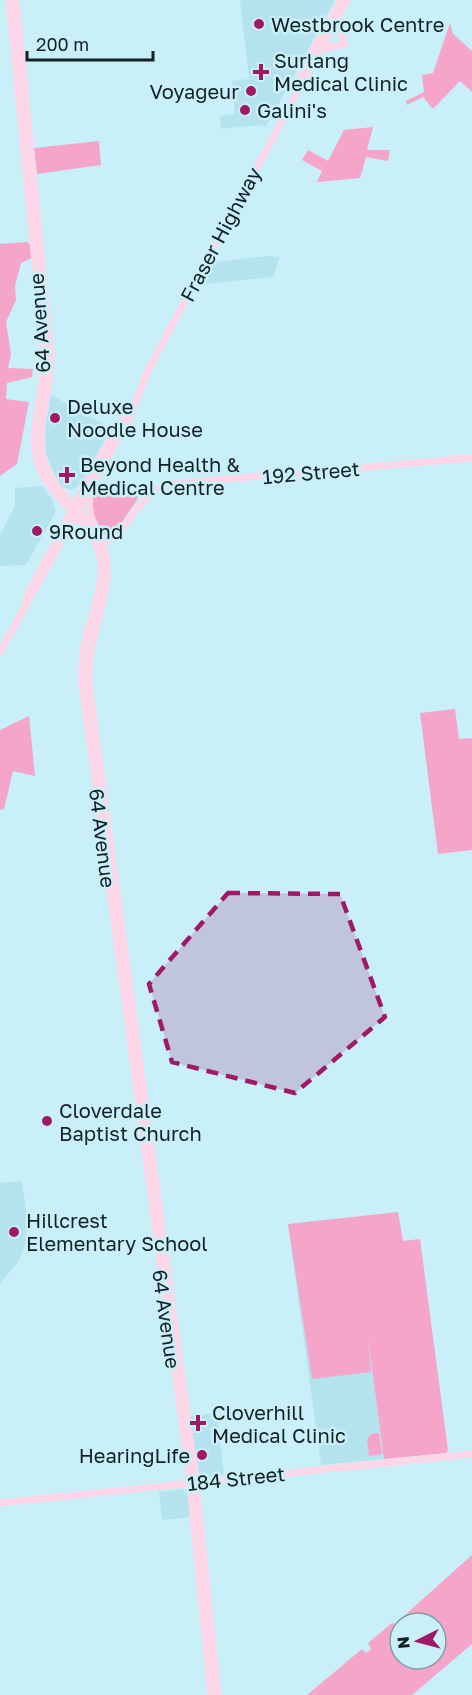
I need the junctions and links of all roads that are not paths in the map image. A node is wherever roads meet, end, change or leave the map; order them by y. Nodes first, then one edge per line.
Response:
1 (9, 0) edge
2 (16, 0) edge
3 (342, 0) edge
4 (347, 0) edge
5 (337, 20) junction
6 (318, 48) junction
7 (15, 54) junction
8 (22, 63) junction
9 (45, 370) junction
10 (147, 370) junction
11 (50, 383) junction
12 (39, 407) junction
13 (43, 424) junction
14 (472, 458) edge
15 (88, 495) junction
16 (76, 511) junction
17 (90, 527) junction
18 (68, 532) junction
19 (103, 543) junction
20 (16, 623) junction
21 (86, 639) junction
22 (0, 652) edge
23 (88, 673) junction
24 (106, 866) junction
25 (113, 873) junction
26 (135, 1083) junction
27 (145, 1110) junction
28 (472, 1454) edge
29 (192, 1482) junction
30 (0, 1503) edge
31 (211, 1695) edge
32 (218, 1695) edge

1 - 7 main road, 64 Avenue
2 - 8 main road, 64 Avenue
3 - 6 main road, Fraser Highway
4 - 5 main road, Fraser Highway
5 - 6 main road, Fraser Highway
5 - 6 main road
6 - 10 main road, Fraser Highway
7 - 8 main road
7 - 9 main road, 64 Avenue
8 - 11 main road, 64 Avenue
9 - 11 main road
9 - 12 main road, 64 Avenue
10 - 15 main road, Fraser Highway
10 - 16 main road, Fraser Highway
11 - 13 main road, 64 Avenue
12 - 13 main road
12 - 16 main road, 64 Avenue
13 - 16 main road, 64 Avenue
14 - 19 main road, 192 Street
15 - 16 main road, Fraser Highway
15 - 17 main road
16 - 17 main road, 64 Avenue
16 - 18 main road, Fraser Highway
16 - 20 main road, Fraser Highway
17 - 18 main road
17 - 19 main road, 64 Avenue
17 - 21 main road, 64 Avenue
18 - 20 main road, Fraser Highway
19 - 23 main road, 64 Avenue
20 - 22 main road, Fraser Highway
21 - 23 main road
21 - 24 main road, 64 Avenue
23 - 25 main road, 64 Avenue
24 - 25 main road
24 - 26 main road, 64 Avenue
25 - 27 main road, 64 Avenue
26 - 27 main road
26 - 29 main road, 64 Avenue
27 - 29 main road
28 - 29 main road, 184 Street
29 - 30 main road, 184 Street
29 - 31 main road, 64 Avenue
29 - 32 main road

